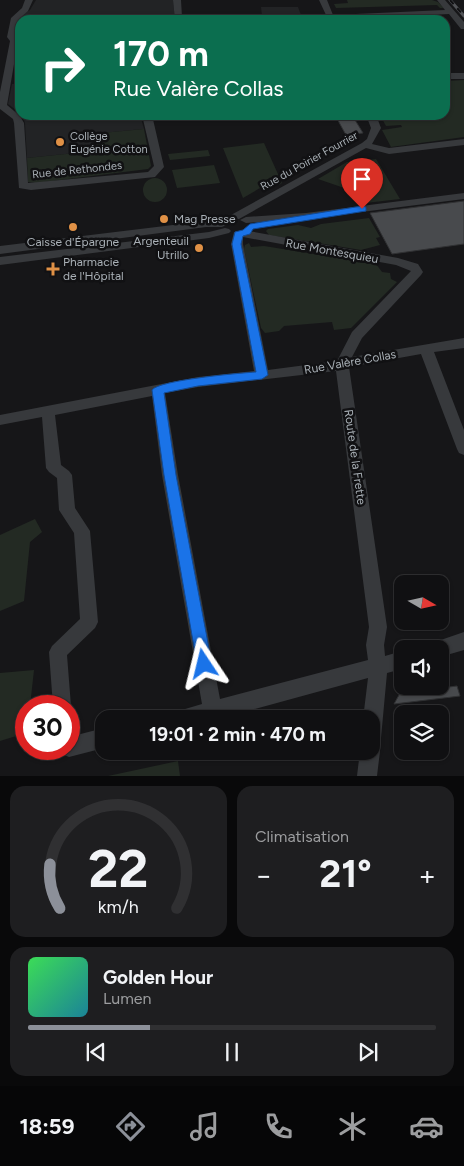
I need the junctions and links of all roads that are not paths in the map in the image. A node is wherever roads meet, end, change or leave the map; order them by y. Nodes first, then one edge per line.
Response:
1 (29, 0) edge
2 (177, 0) edge
3 (323, 0) edge
4 (441, 0) edge
5 (451, 12) junction
6 (18, 15) edge
7 (178, 15) edge
8 (330, 15) edge
9 (392, 15) edge
10 (15, 18) edge
11 (464, 27) edge
12 (0, 39) edge
13 (15, 39) edge
14 (15, 39) edge
15 (15, 40) edge
16 (450, 76) edge
17 (464, 76) edge
18 (15, 116) edge
19 (17, 120) edge
20 (148, 120) edge
21 (373, 120) edge
22 (464, 142) edge
23 (365, 145) junction
24 (464, 196) edge
25 (242, 226) junction
26 (223, 228) junction
27 (0, 250) edge
28 (0, 261) edge
29 (416, 274) joint
30 (464, 344) edge
31 (426, 349) junction
32 (342, 364) junction
33 (262, 375) junction
34 (158, 390) junction
35 (48, 411) junction
36 (0, 420) edge
37 (464, 449) edge
38 (464, 640) edge
39 (449, 645) edge
40 (394, 662) edge
41 (378, 667) junction
42 (61, 695) edge
43 (213, 710) edge
44 (217, 710) edge
45 (374, 710) edge
46 (95, 740) edge
47 (80, 744) edge
48 (369, 760) edge
49 (367, 776) edge

1 - 6 street, Rue de Rethondes
2 - 7 street
3 - 8 street
4 - 5 street
5 - 9 street
5 - 11 street
10 - 13 street, Rue de Rethondes
12 - 14 street
15 - 18 street, Rue de Rethondes
16 - 17 street
19 - 20 street, Rue de Rethondes
21 - 23 street, Rue du Poirier Fourrier
22 - 23 street
23 - 25 street, Rue du Poirier Fourrier
24 - 25 street
25 - 26 street
25 - 26 street
25 - 29 street, Rue Montesquieu
25 - 33 street
26 - 27 street
26 - 28 street
29 - 32 street
30 - 31 street, Rue Valère Collas
31 - 32 street, Rue Valère Collas
31 - 37 street
32 - 33 street, Rue Valère Collas
32 - 41 street, Route de la Frette
33 - 34 street, Rue Valère Collas
34 - 35 street, Rue Valère Collas
34 - 43 street
35 - 36 street, Rue Valère Collas
35 - 42 street
38 - 39 street
40 - 41 street
41 - 44 street
41 - 45 street, Route de la Frette
46 - 47 street
48 - 49 street

